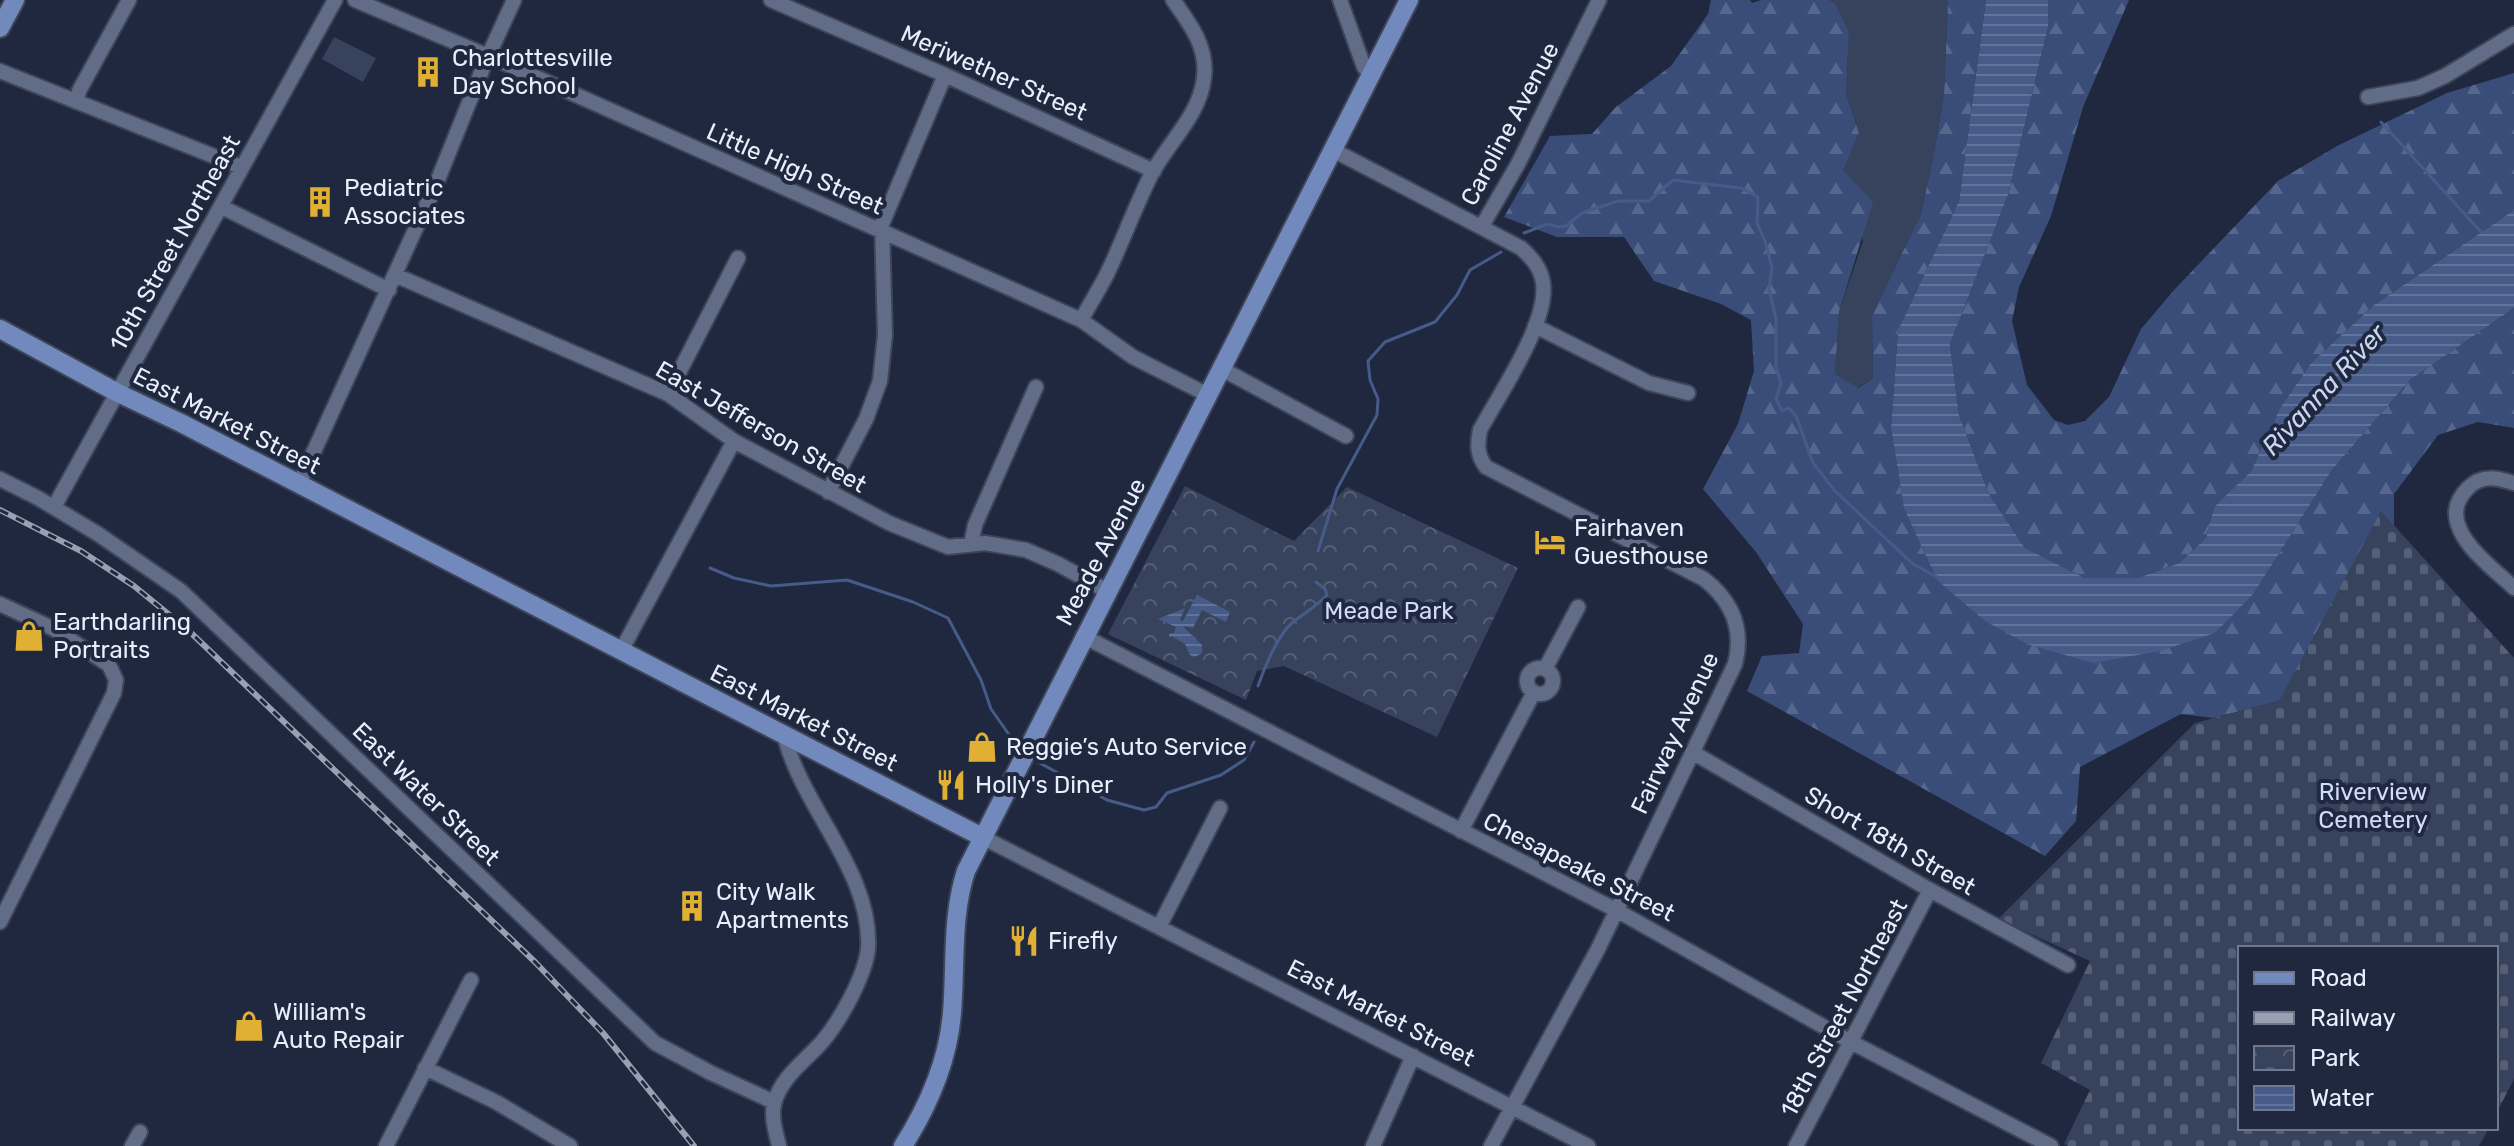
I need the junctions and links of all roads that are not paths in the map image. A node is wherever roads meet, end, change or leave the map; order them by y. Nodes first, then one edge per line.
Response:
1 (5, 0) edge
2 (15, 0) edge
3 (129, 0) edge
4 (335, 0) edge
5 (355, 0) edge
6 (514, 0) edge
7 (771, 0) edge
8 (1173, 0) edge
9 (1340, 0) edge
10 (1409, 0) edge
11 (1599, 0) edge
12 (0, 9) edge
13 (0, 28) edge
14 (2514, 34) edge
15 (488, 56) junction
16 (0, 71) edge
17 (1370, 74) junction
18 (945, 75) junction
19 (2368, 97) dead end
20 (77, 102) junction
21 (1333, 150) junction
22 (241, 167) junction
23 (1154, 171) junction
24 (222, 207) junction
25 (1482, 226) junction
26 (881, 231) junction
27 (738, 258) dead end
28 (395, 275) junction
29 (389, 290) junction
30 (1081, 320) junction
31 (1535, 326) junction
32 (0, 329) edge
33 (1222, 369) junction
34 (1036, 387) dead end
35 (116, 392) junction
36 (1688, 393) dead end
37 (668, 394) junction
38 (1208, 395) junction
39 (1346, 436) dead end
40 (734, 441) junction
41 (0, 479) edge
42 (2514, 483) edge
43 (299, 484) junction
44 (828, 492) junction
45 (54, 507) junction
46 (971, 544) junction
47 (2514, 588) edge
48 (1109, 592) junction
49 (0, 604) edge
50 (1578, 607) dead end
51 (1083, 636) junction
52 (621, 651) junction
53 (784, 734) junction
54 (1692, 752) junction
55 (1220, 808) dead end
56 (1461, 831) junction
57 (982, 837) junction
58 (1930, 890) junction
59 (1616, 910) junction
60 (0, 922) edge
61 (1159, 927) junction
62 (2068, 965) dead end
63 (471, 980) dead end
64 (1851, 1042) junction
65 (1413, 1056) junction
66 (425, 1068) junction
67 (774, 1102) junction
68 (1512, 1107) junction
69 (140, 1132) dead end
70 (570, 1145) edge
71 (132, 1146) edge
72 (386, 1146) edge
73 (779, 1146) edge
74 (903, 1146) edge
75 (1373, 1146) edge
76 (1491, 1146) edge
77 (1588, 1146) edge
78 (1796, 1146) edge
79 (2051, 1146) edge

1 - 12 main road
2 - 13 main road
3 - 20 street
4 - 22 street, 10th Street Northeast
5 - 15 street, Little High Street
6 - 15 street
7 - 18 street, Meriwether Street
8 - 23 street
9 - 17 street
10 - 17 main road, Meade Avenue
11 - 25 street, Caroline Avenue
14 - 19 street
15 - 26 street, Little High Street
15 - 28 street
16 - 20 street
17 - 21 main road, Meade Avenue
18 - 23 street, Meriwether Street
18 - 26 street
20 - 22 street
21 - 25 street, Fairway Avenue
21 - 33 main road, Meade Avenue
22 - 24 street, 10th Street Northeast
23 - 30 street
24 - 29 street
24 - 35 street, 10th Street Northeast
25 - 31 street, Fairway Avenue
26 - 30 street, Little High Street
26 - 44 street
27 - 37 street
28 - 29 street
28 - 37 street, East Jefferson Street
29 - 43 street
30 - 38 street, Little High Street
31 - 36 street
31 - 54 street, Fairway Avenue
32 - 35 main road, East Market Street
33 - 38 main road, Meade Avenue
33 - 39 street
34 - 46 street
35 - 43 main road, East Market Street
35 - 45 street, 10th Street Northeast
37 - 40 street, East Jefferson Street
38 - 48 main road, Meade Avenue
40 - 44 street, East Jefferson Street
40 - 52 street
41 - 45 street, East Water Street
42 - 47 street
43 - 52 main road, East Market Street
44 - 46 street, East Jefferson Street
45 - 67 street, East Water Street
46 - 48 street, East Jefferson Street
48 - 51 main road, Meade Avenue
49 - 60 street
50 - 56 street
51 - 56 street, Chesapeake Street
51 - 57 main road, Meade Avenue
52 - 53 main road, East Market Street
53 - 57 main road, East Market Street
53 - 67 street
54 - 58 street, Short 18th Street
54 - 59 street, Fairway Avenue
55 - 61 street
56 - 59 street, Chesapeake Street
57 - 61 street, East Market Street
57 - 74 main road, Meade Avenue
58 - 62 street, Short 18th Street
58 - 64 street, 18th Street Northeast
59 - 64 street, Chesapeake Street
59 - 68 street, Fairway Avenue
61 - 65 street, East Market Street
63 - 66 street
64 - 78 street, 18th Street Northeast
64 - 79 street, Chesapeake Street
65 - 68 street, East Market Street
65 - 75 street
66 - 70 street
66 - 72 street
67 - 73 street
68 - 76 street, Fairway Avenue
68 - 77 street, East Market Street
69 - 71 street

